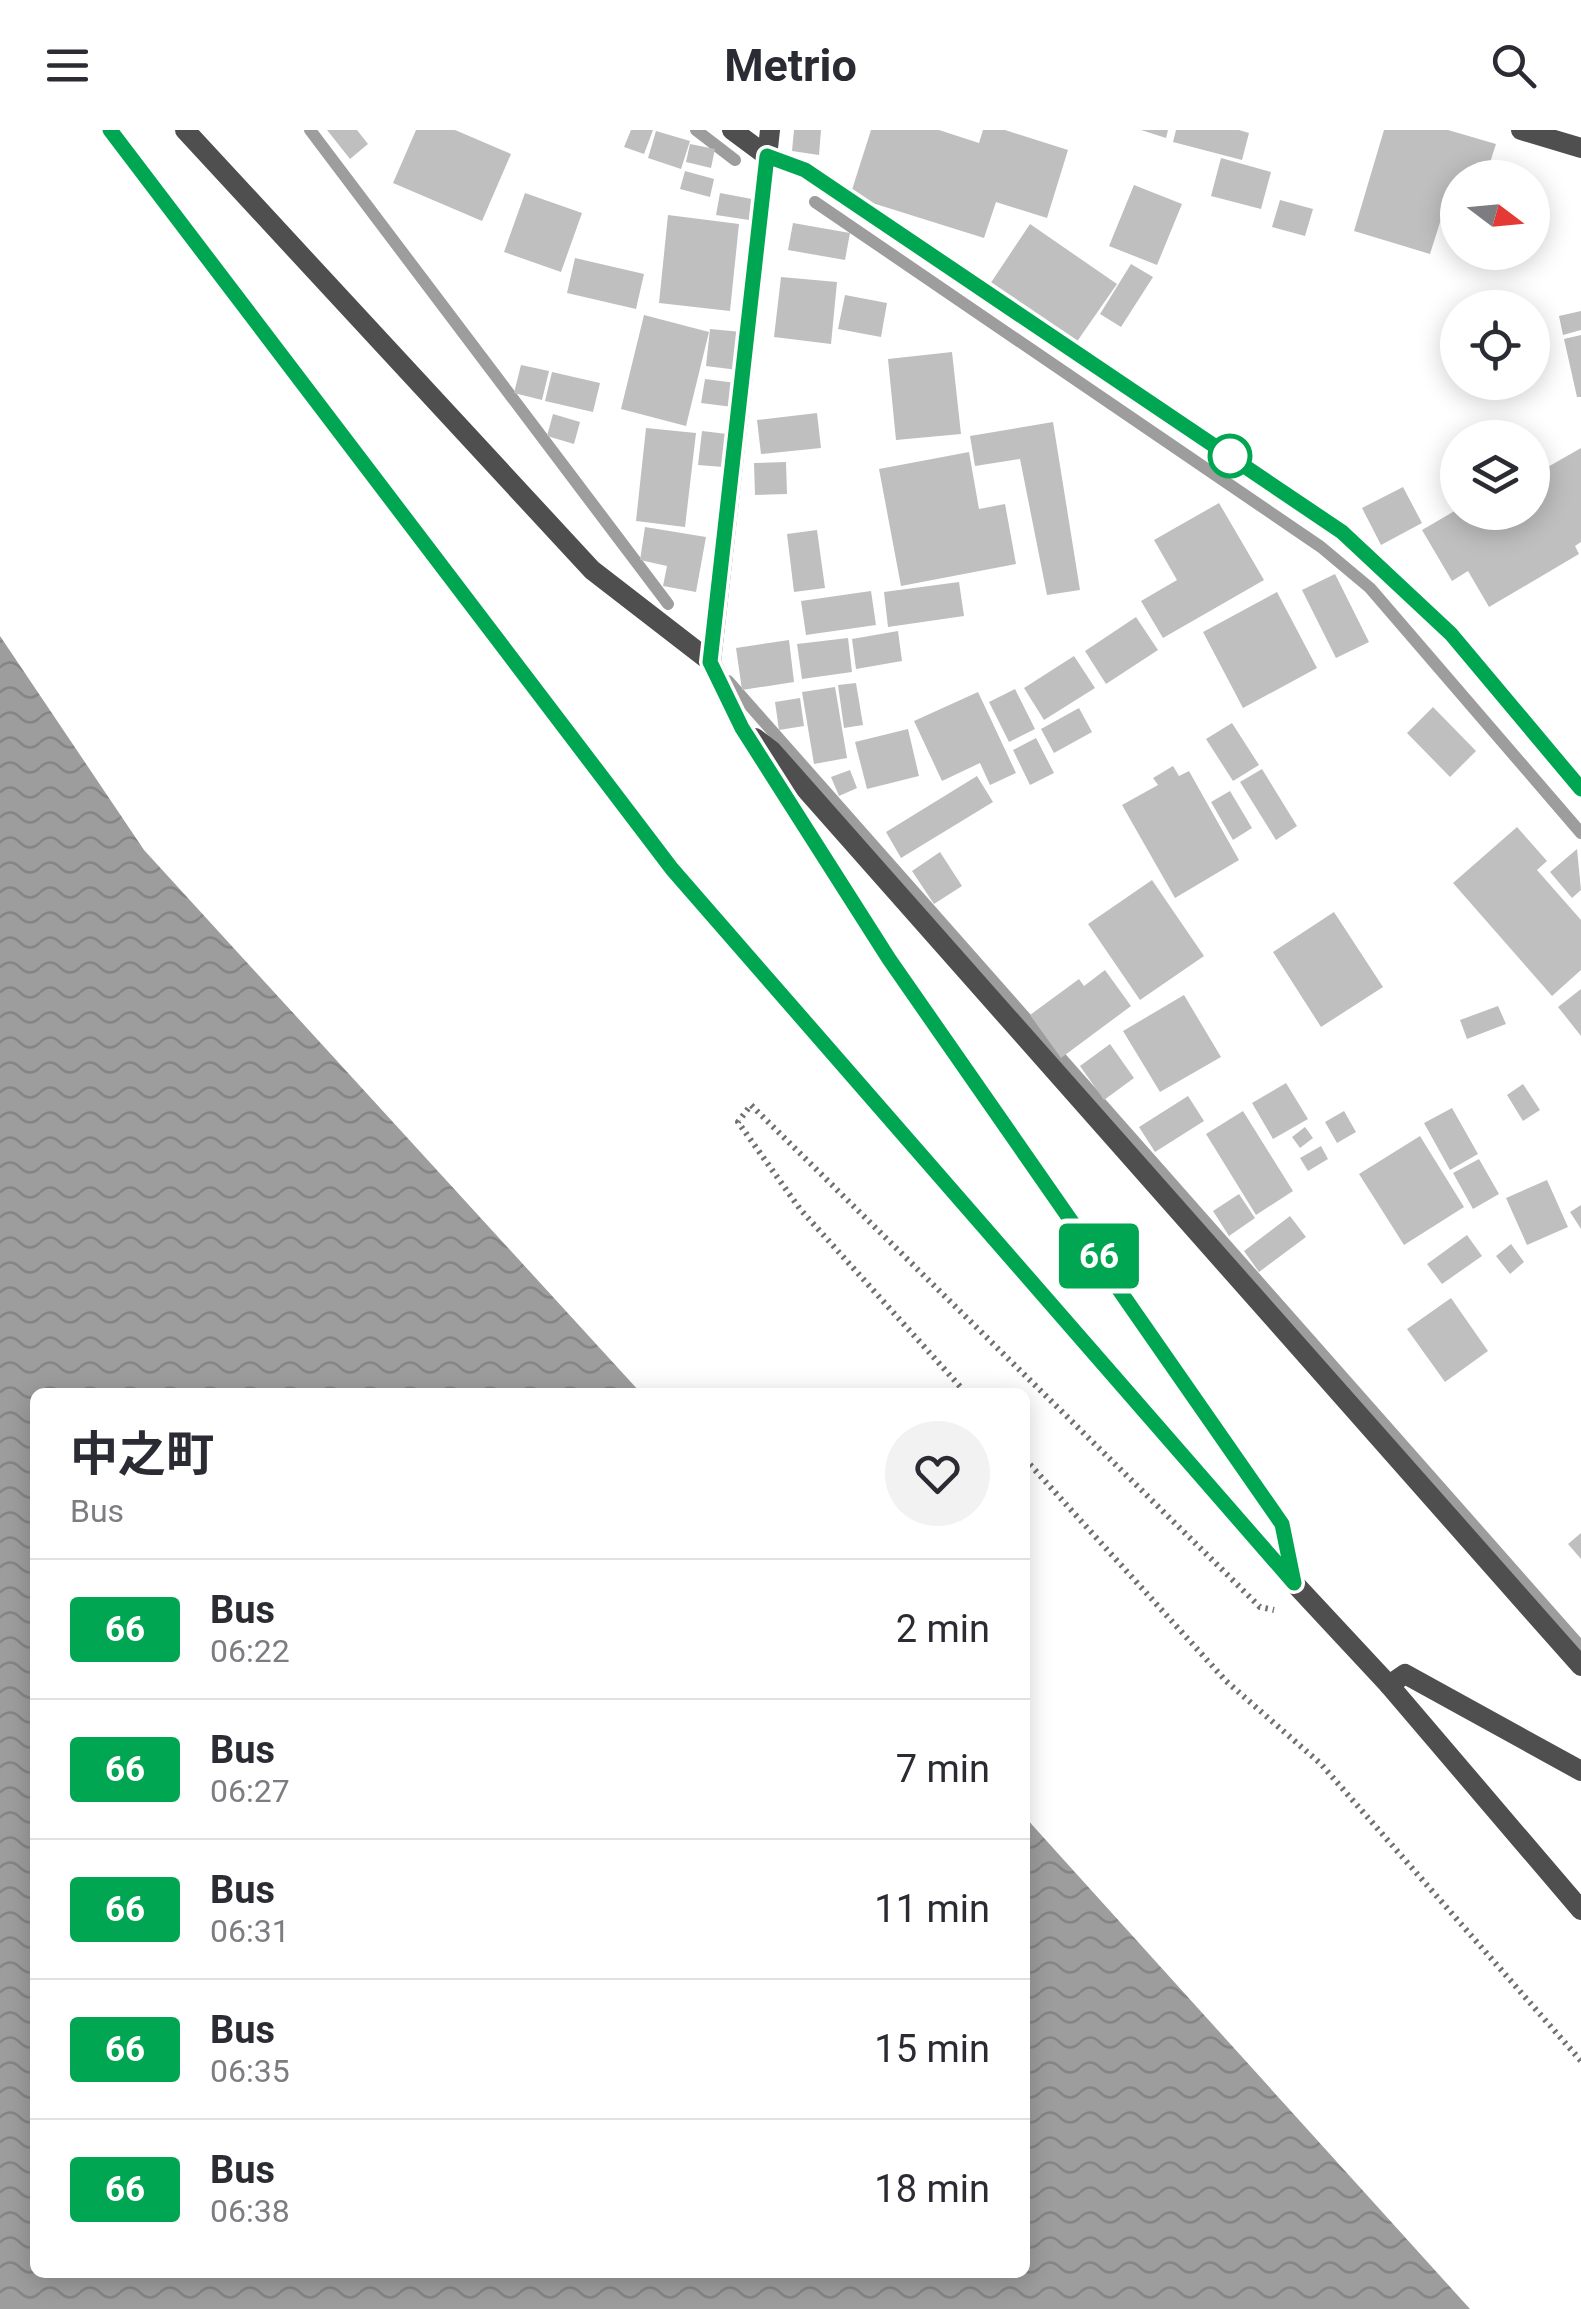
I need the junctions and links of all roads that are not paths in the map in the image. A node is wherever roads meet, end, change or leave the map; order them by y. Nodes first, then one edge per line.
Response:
1 (110, 130) edge
2 (185, 130) edge
3 (732, 130) edge
4 (770, 130) edge
5 (1520, 130) edge
6 (1581, 148) edge
7 (767, 156) junction
8 (710, 662) junction
9 (742, 728) junction
10 (1581, 789) edge
11 (1294, 1583) junction
12 (1581, 1666) edge
13 (1389, 1684) junction
14 (1581, 1771) edge
15 (1581, 1910) edge

1 - 11 street
2 - 8 street
3 - 7 street
4 - 7 street
5 - 6 street
7 - 8 street
7 - 10 street
8 - 9 street
9 - 11 street
9 - 12 street
11 - 13 street
13 - 14 street
13 - 15 street

